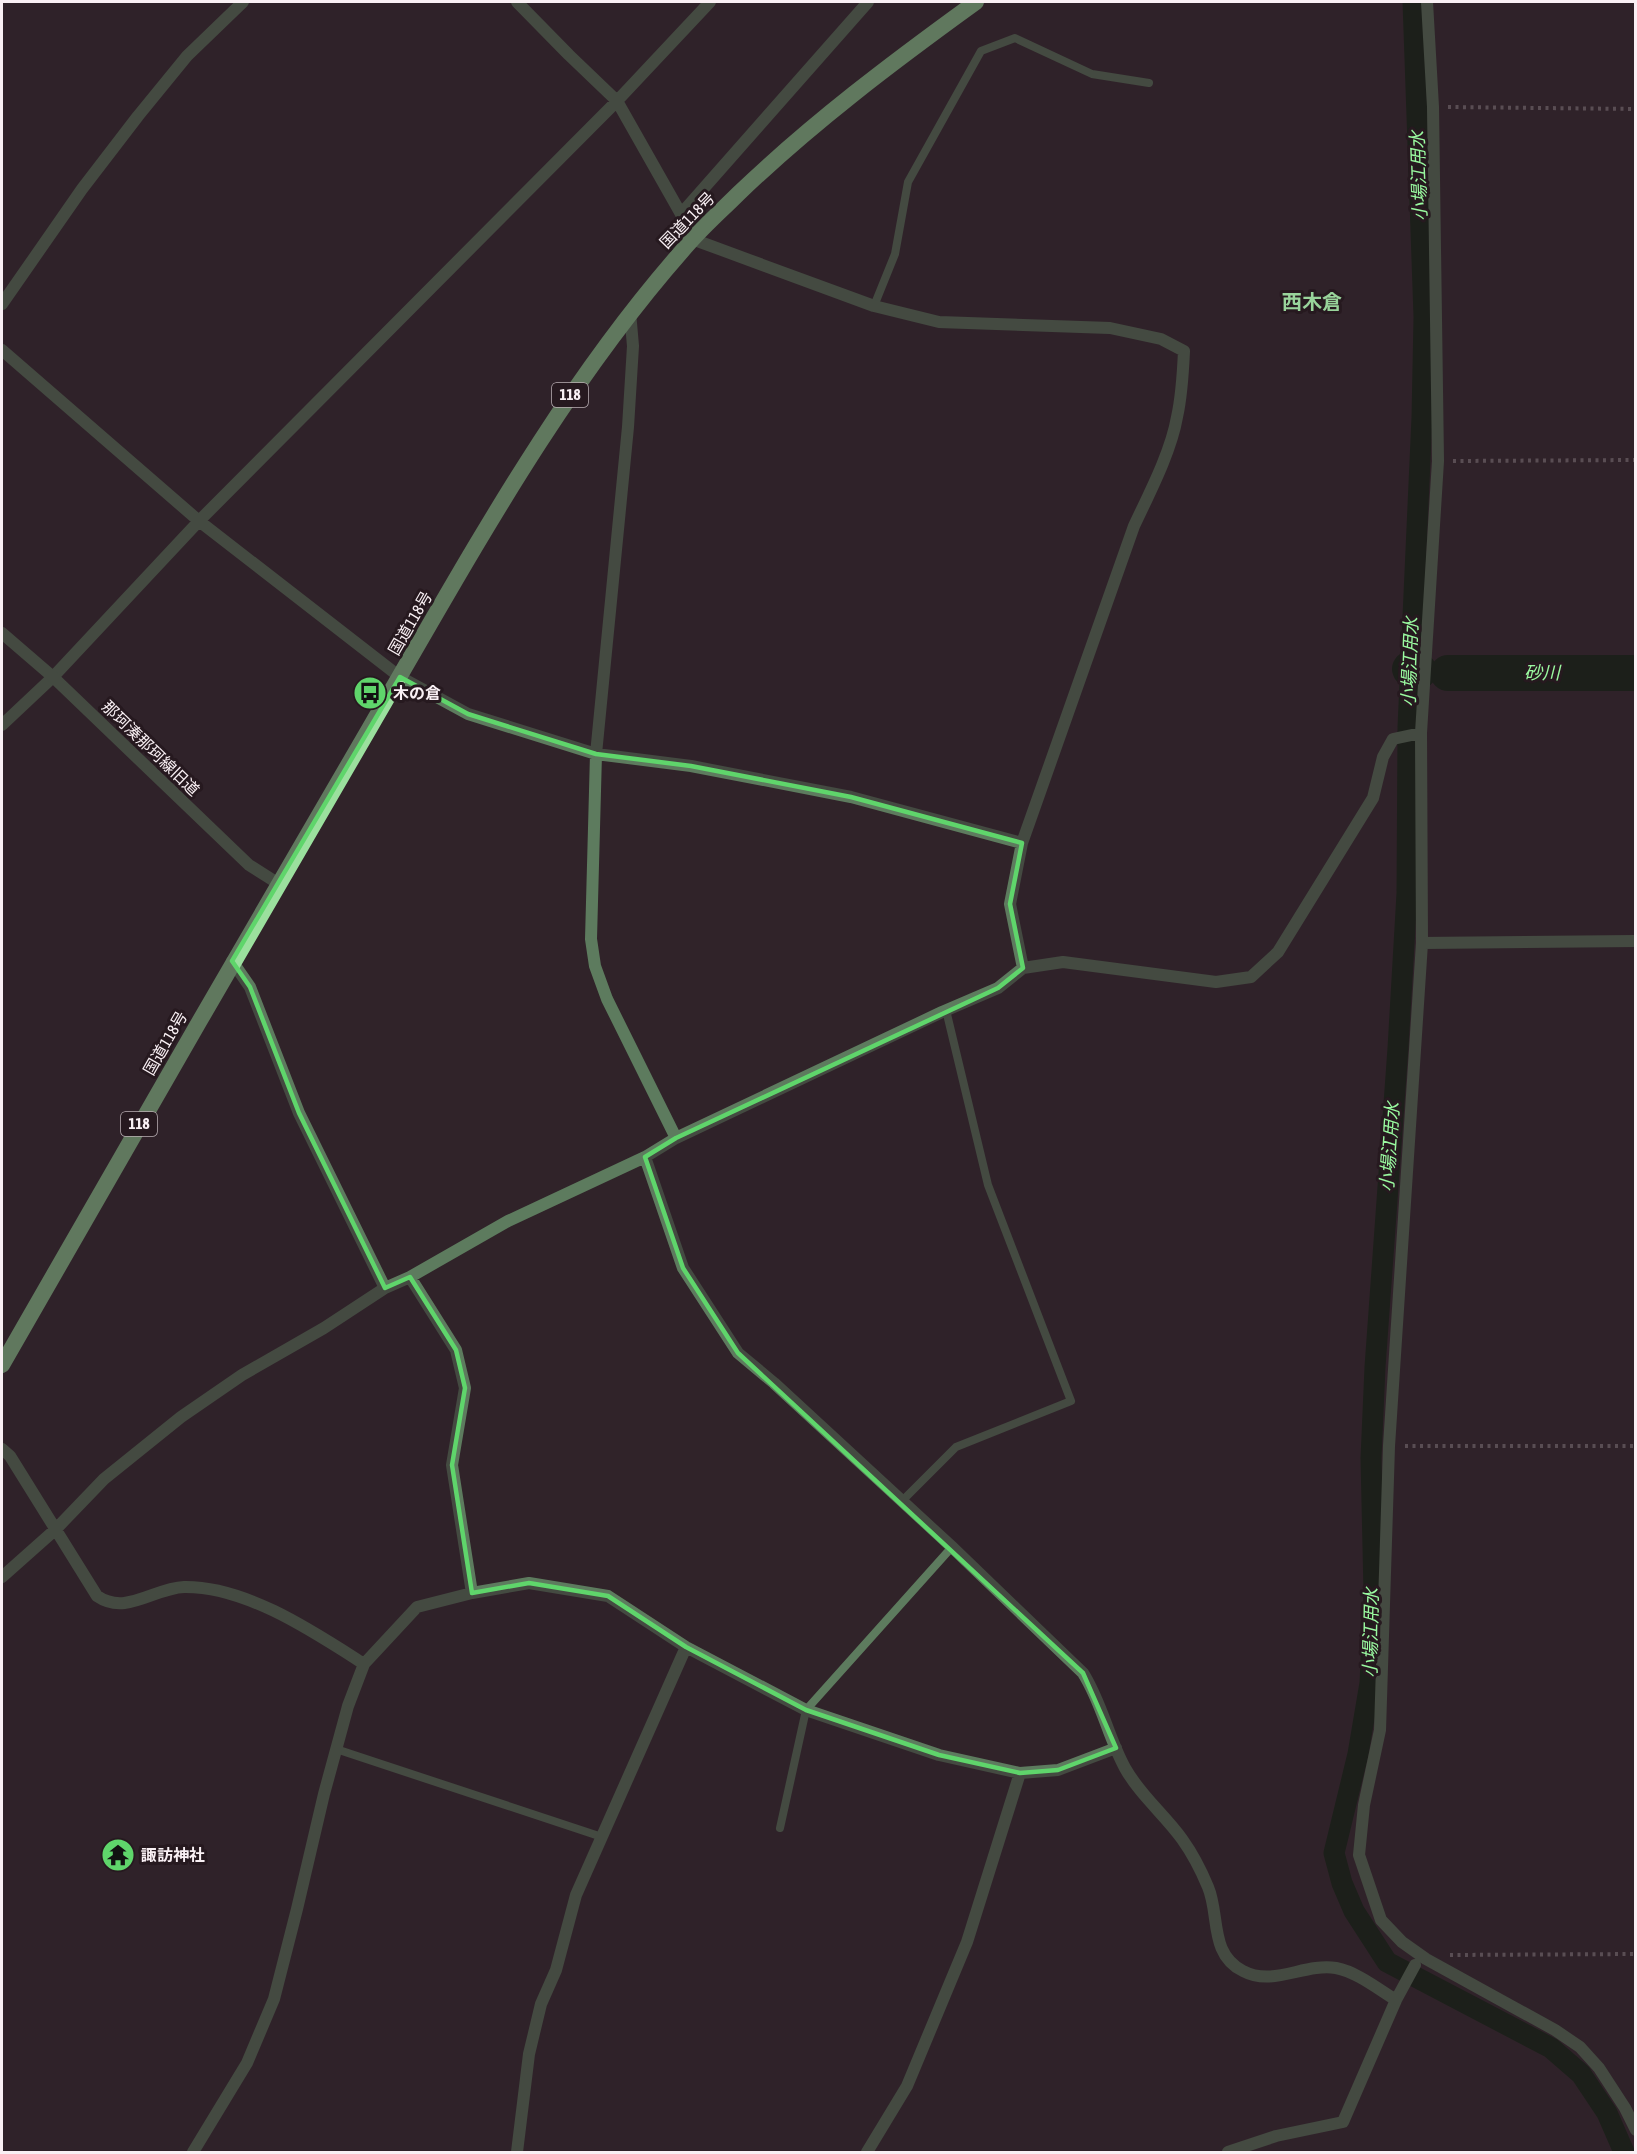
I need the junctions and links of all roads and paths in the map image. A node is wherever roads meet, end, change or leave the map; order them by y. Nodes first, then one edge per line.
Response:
1 (243, 2) edge
2 (517, 2) edge
3 (710, 2) edge
4 (867, 2) edge
5 (976, 2) edge
6 (1427, 2) edge
7 (1149, 83) dead end
8 (617, 101) junction
9 (1433, 107) junction
10 (1635, 109) edge
11 (681, 214) junction
12 (692, 239) junction
13 (2, 304) edge
14 (874, 306) junction
15 (630, 312) junction
16 (2, 350) edge
17 (1635, 460) edge
18 (1438, 461) junction
19 (199, 521) junction
20 (2, 633) edge
21 (54, 677) junction
22 (400, 677) junction
23 (2, 725) edge
24 (1415, 734) junction
25 (596, 754) junction
26 (1022, 843) junction
27 (279, 884) junction
28 (1635, 941) edge
29 (1422, 942) junction
30 (232, 962) junction
31 (1023, 968) junction
32 (946, 1010) junction
33 (676, 1138) junction
34 (645, 1157) junction
35 (410, 1277) junction
36 (385, 1288) junction
37 (2, 1365) edge
38 (1389, 1446) junction
39 (1635, 1446) edge
40 (2, 1449) edge
41 (902, 1501) junction
42 (56, 1529) junction
43 (952, 1547) junction
44 (2, 1577) edge
45 (472, 1593) junction
46 (686, 1647) junction
47 (364, 1664) junction
48 (806, 1710) junction
49 (1116, 1748) junction
50 (336, 1749) junction
51 (1020, 1773) junction
52 (780, 1828) dead end
53 (602, 1837) junction
54 (1635, 1954) edge
55 (1421, 1962) junction
56 (1399, 1994) junction
57 (1635, 2130) edge
58 (193, 2152) edge
59 (517, 2152) edge
60 (867, 2152) edge
61 (1228, 2152) edge

1 - 13 street
2 - 8 street
3 - 8 street
4 - 11 street
5 - 12 highway, 国道118号 / 118
6 - 9 street
7 - 14 lane
8 - 11 street
8 - 19 street
9 - 10 path
9 - 18 street
11 - 12 street
12 - 14 street
12 - 15 highway, 国道118号 / 118
14 - 26 street
15 - 22 highway, 国道118号 / 118
15 - 25 street
16 - 19 street
17 - 18 path
18 - 24 street
19 - 21 street
19 - 22 street
20 - 21 street, 那珂湊那珂線旧道
21 - 23 street
21 - 27 street, 那珂湊那珂線旧道
22 - 25 street
22 - 27 highway, 国道118号 / 118
24 - 29 street
24 - 31 street
25 - 26 street
25 - 33 street
26 - 31 street
27 - 30 highway, 国道118号 / 118
28 - 29 street
29 - 38 street
30 - 36 street
30 - 37 highway, 国道118号 / 118
31 - 32 street
32 - 33 street
32 - 41 lane
33 - 34 street
34 - 35 street
34 - 41 street
35 - 36 street
35 - 45 street
36 - 42 street
38 - 39 path
38 - 55 street
40 - 42 street
41 - 43 street
42 - 44 street
42 - 47 street
43 - 48 lane
43 - 49 street
45 - 46 street
45 - 47 street
46 - 48 street
46 - 53 street
47 - 50 street
48 - 51 street
48 - 52 lane
49 - 51 street
49 - 56 street
50 - 53 lane
50 - 58 street
51 - 60 street
53 - 59 street
54 - 55 path
55 - 56 street
55 - 57 street
56 - 61 street

